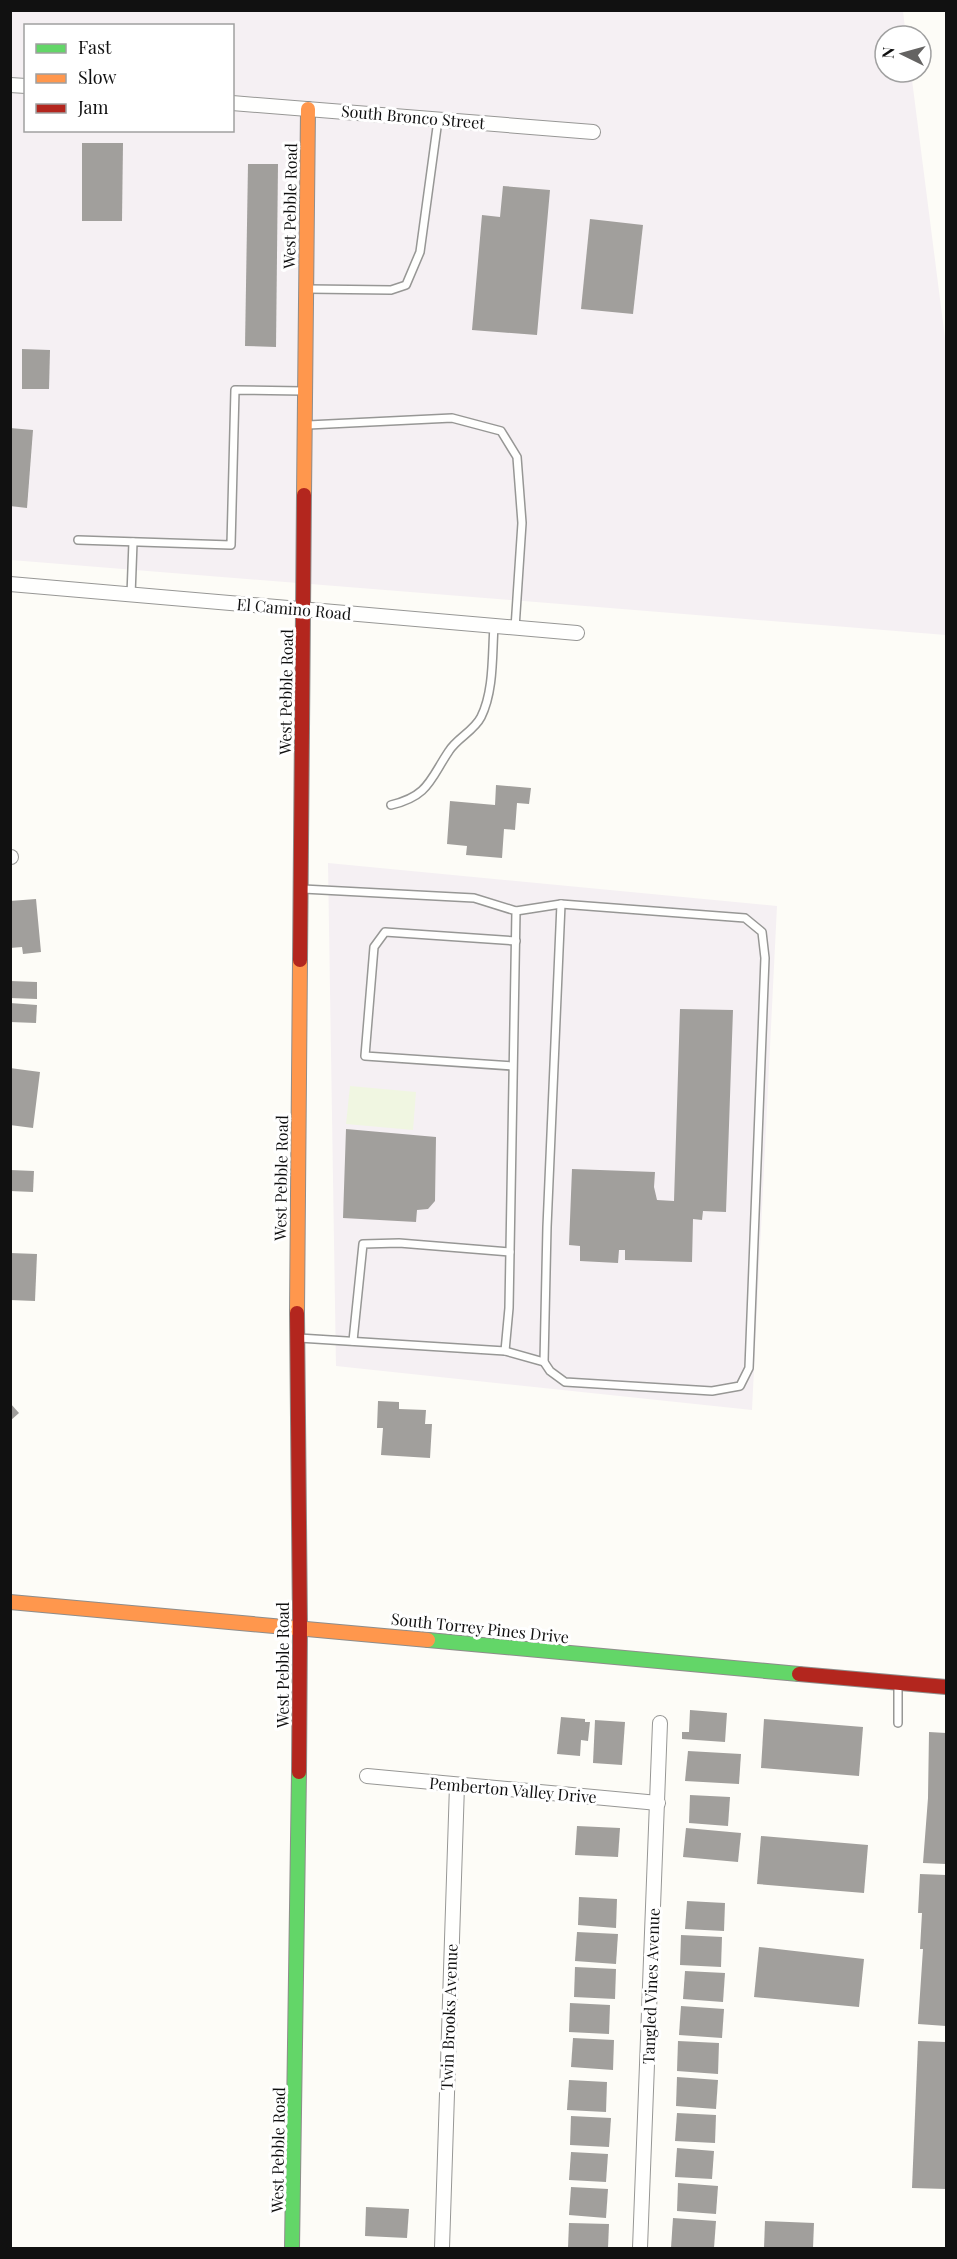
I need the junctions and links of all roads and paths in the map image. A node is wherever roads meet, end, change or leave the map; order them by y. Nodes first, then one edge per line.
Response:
1 (234, 103) edge
2 (308, 109) junction
3 (439, 119) junction
4 (593, 132) dead end
5 (306, 289) junction
6 (305, 391) junction
7 (305, 425) junction
8 (78, 540) dead end
9 (133, 542) junction
10 (10, 584) edge
11 (130, 595) junction
12 (303, 609) junction
13 (494, 626) junction
14 (515, 628) junction
15 (576, 633) dead end
16 (391, 805) dead end
17 (300, 888) junction
18 (561, 904) junction
19 (516, 911) junction
20 (516, 942) junction
21 (512, 1066) junction
22 (510, 1252) junction
23 (296, 1337) junction
24 (352, 1341) junction
25 (505, 1351) junction
26 (544, 1362) junction
27 (10, 1602) edge
28 (300, 1627) junction
29 (898, 1684) junction
30 (946, 1687) edge
31 (660, 1723) dead end
32 (898, 1723) dead end
33 (367, 1776) dead end
34 (457, 1785) junction
35 (658, 1803) junction
36 (292, 2248) edge
37 (441, 2248) edge
38 (640, 2248) edge

1 - 2 street, South Bronco Street
2 - 3 street, South Bronco Street
2 - 5 street, West Pebble Road
3 - 4 street, South Bronco Street
3 - 5 lane
5 - 6 street, West Pebble Road
6 - 7 street, West Pebble Road
6 - 9 lane
7 - 12 street, West Pebble Road
7 - 14 lane
8 - 9 lane
9 - 11 lane
10 - 11 street, El Camino Road
11 - 12 street, El Camino Road
12 - 13 street, El Camino Road
12 - 17 street, West Pebble Road
13 - 14 street, El Camino Road
13 - 16 lane
14 - 15 street, El Camino Road
17 - 19 lane
17 - 23 street, West Pebble Road
18 - 19 lane
18 - 26 lane
18 - 26 lane
19 - 20 lane
20 - 21 lane
20 - 21 lane
21 - 22 lane
22 - 24 lane
22 - 25 lane
23 - 24 lane
23 - 28 street, West Pebble Road
24 - 25 lane
25 - 26 lane
27 - 28 street, South Torrey Pines Drive
28 - 29 street, South Torrey Pines Drive
28 - 36 street, West Pebble Road
29 - 30 street, South Torrey Pines Drive
29 - 32 lane
31 - 35 street, Tangled Vines Avenue
33 - 34 street, Pemberton Valley Drive
34 - 35 street, Pemberton Valley Drive
34 - 37 street, Twin Brooks Avenue
35 - 38 street, Tangled Vines Avenue

